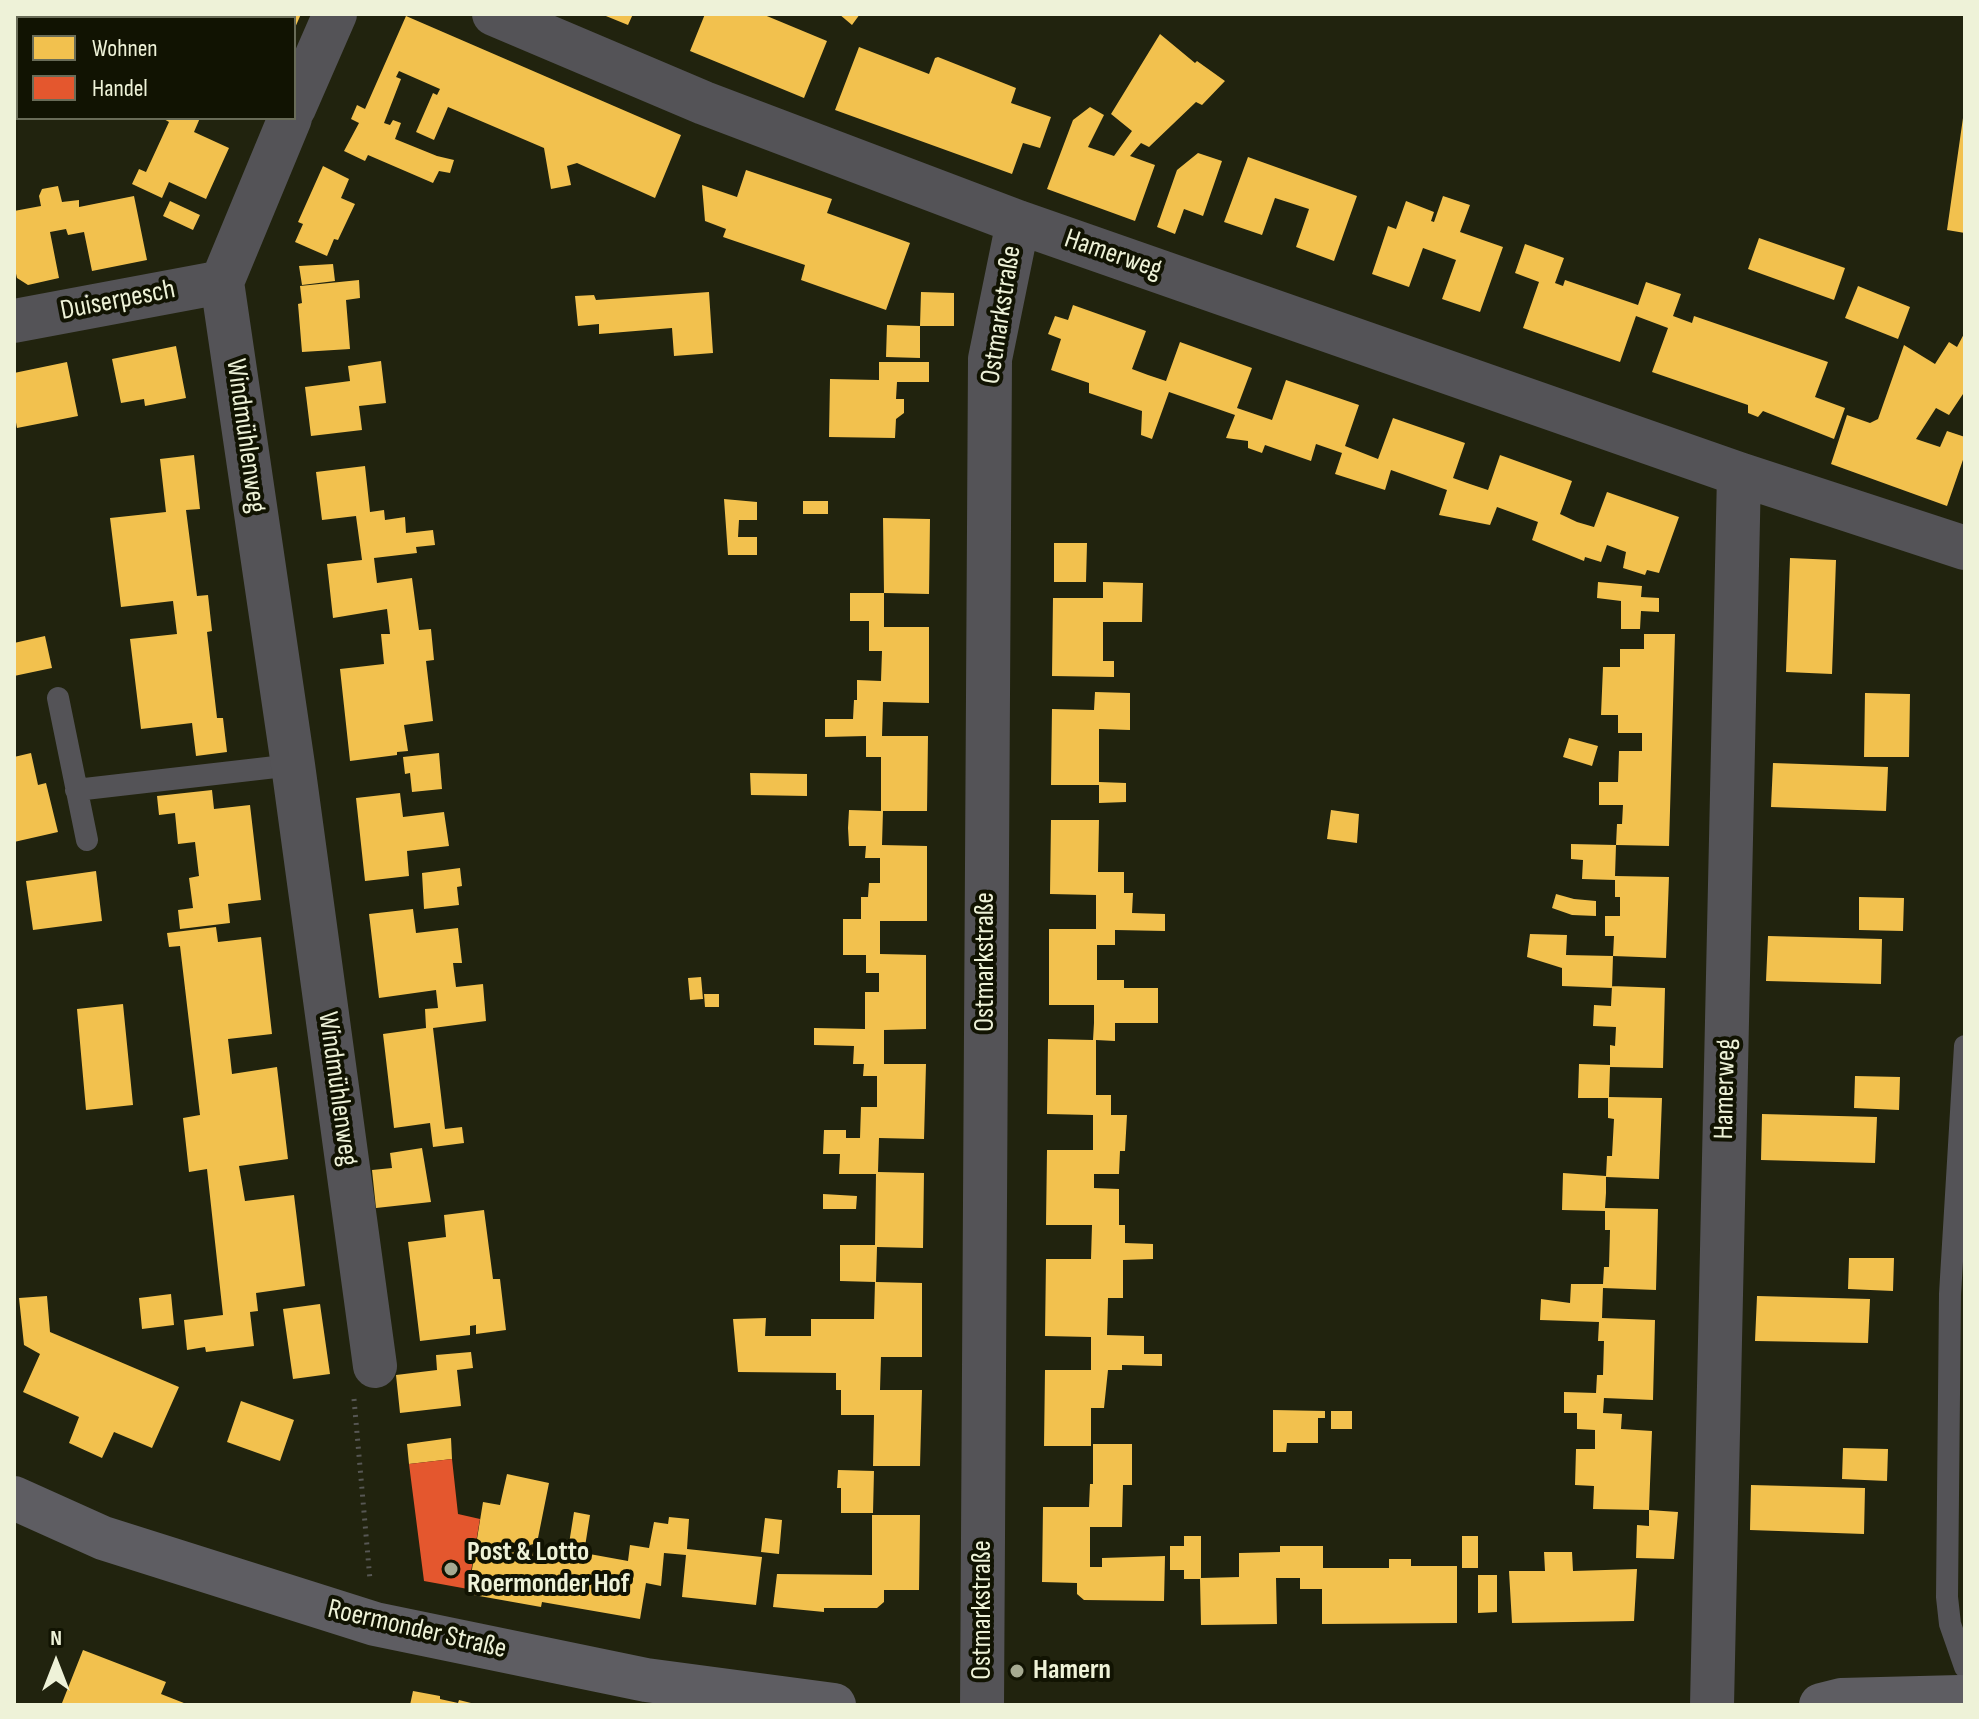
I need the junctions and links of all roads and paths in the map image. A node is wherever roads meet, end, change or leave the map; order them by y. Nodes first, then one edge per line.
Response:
1 (335, 14) edge
2 (494, 14) edge
3 (296, 103) edge
4 (289, 120) edge
5 (1018, 222) junction
6 (222, 282) junction
7 (14, 321) edge
8 (1739, 474) junction
9 (1965, 548) edge
10 (58, 698) dead end
11 (293, 765) junction
12 (76, 790) junction
13 (87, 840) dead end
14 (1965, 1046) edge
15 (375, 1366) joint
16 (14, 1498) edge
17 (375, 1624) junction
18 (1962, 1690) edge
19 (834, 1705) edge
20 (982, 1705) edge
21 (1712, 1705) edge
22 (1821, 1705) edge

1 - 3 street
2 - 5 street, Hamerweg
4 - 6 street
5 - 8 street, Hamerweg
5 - 20 street, Ostmarkstraße
6 - 7 street, Duiserpesch
6 - 11 street, Windmühlenweg
8 - 9 street, Hamerweg
8 - 21 street, Hamerweg
10 - 12 lane
11 - 12 lane
11 - 15 street, Windmühlenweg
12 - 13 lane
14 - 18 lane
15 - 17 path
16 - 17 main road, Roermonder Straße
17 - 19 main road, Roermonder Straße
18 - 22 main road

